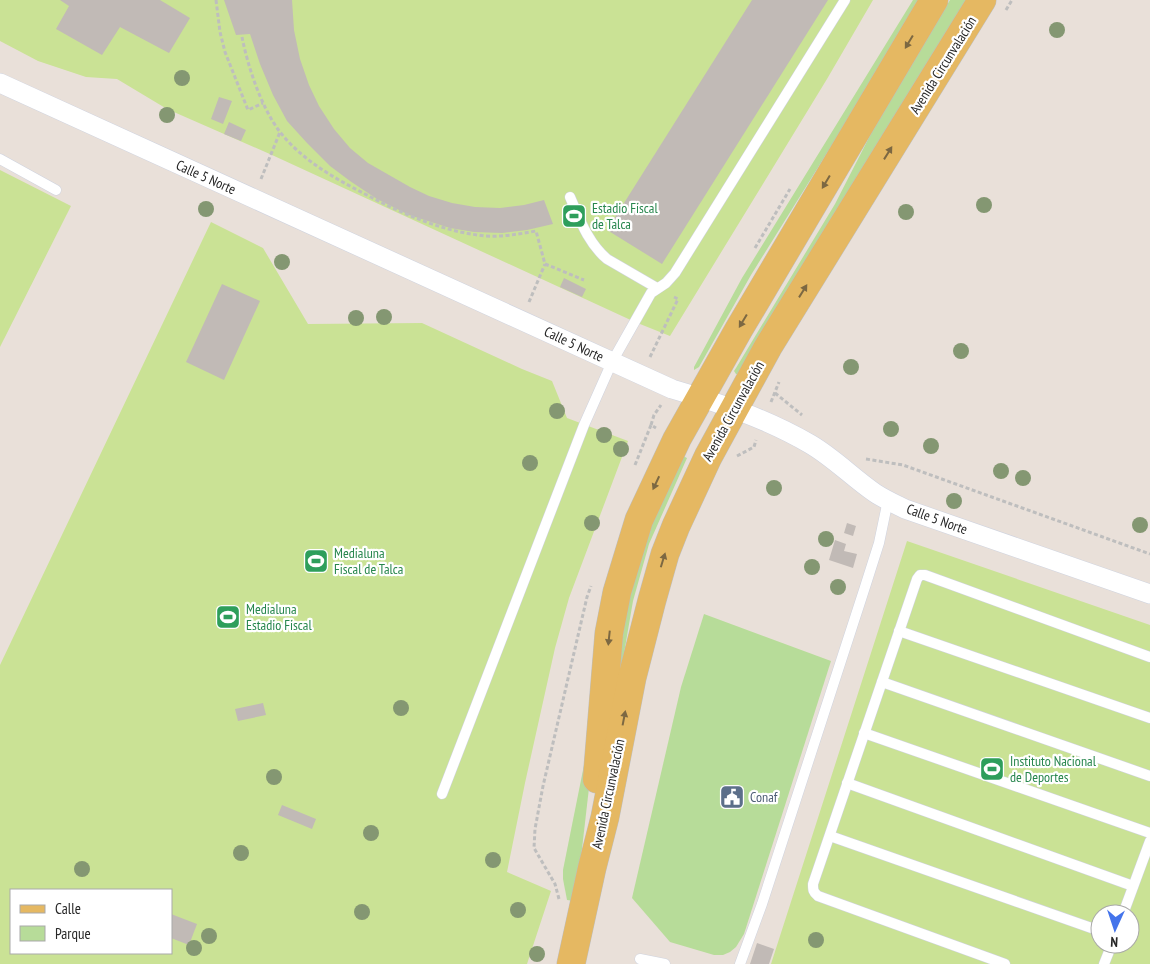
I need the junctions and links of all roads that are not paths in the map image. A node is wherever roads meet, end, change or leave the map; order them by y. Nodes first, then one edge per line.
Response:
1 (845, 0) edge
2 (934, 0) edge
3 (982, 0) edge
4 (0, 83) edge
5 (0, 159) edge
6 (56, 190) dead end
7 (570, 197) dead end
8 (657, 288) junction
9 (612, 362) junction
10 (700, 398) junction
11 (734, 409) junction
12 (888, 500) junction
13 (1150, 594) edge
14 (899, 631) junction
15 (1150, 657) edge
16 (882, 682) junction
17 (1150, 718) edge
18 (864, 733) junction
19 (1150, 776) edge
20 (847, 783) junction
21 (442, 794) dead end
22 (1150, 833) edge
23 (830, 836) junction
24 (1150, 841) edge
25 (592, 868) junction
26 (1133, 886) junction
27 (1127, 904) edge
28 (1090, 927) edge
29 (640, 959) dead end
30 (571, 964) edge
31 (665, 964) edge
32 (740, 964) edge
33 (1005, 964) edge

1 - 8 lane
2 -> 10 main road, Avenida Circunvalación
11 -> 3 main road, Avenida Circunvalación
4 - 9 street, Calle 5 Norte
5 - 6 lane
7 - 8 lane
8 - 9 lane
9 - 10 street, Calle 5 Norte
9 - 21 lane
10 - 11 street, Calle 5 Norte
10 -> 25 main road, Avenida Circunvalación
11 - 12 street, Calle 5 Norte
25 -> 11 main road, Avenida Circunvalación
12 - 13 street, Calle 5 Norte
12 - 32 lane
14 - 15 lane
14 - 16 lane
14 - 17 lane
16 - 18 lane
16 - 19 lane
18 - 20 lane
18 - 22 lane
20 - 23 lane
20 - 26 lane
23 - 28 lane
23 - 33 lane
24 - 26 lane
25 - 30 main road, Avenida Circunvalación
26 - 27 lane
29 - 31 lane

